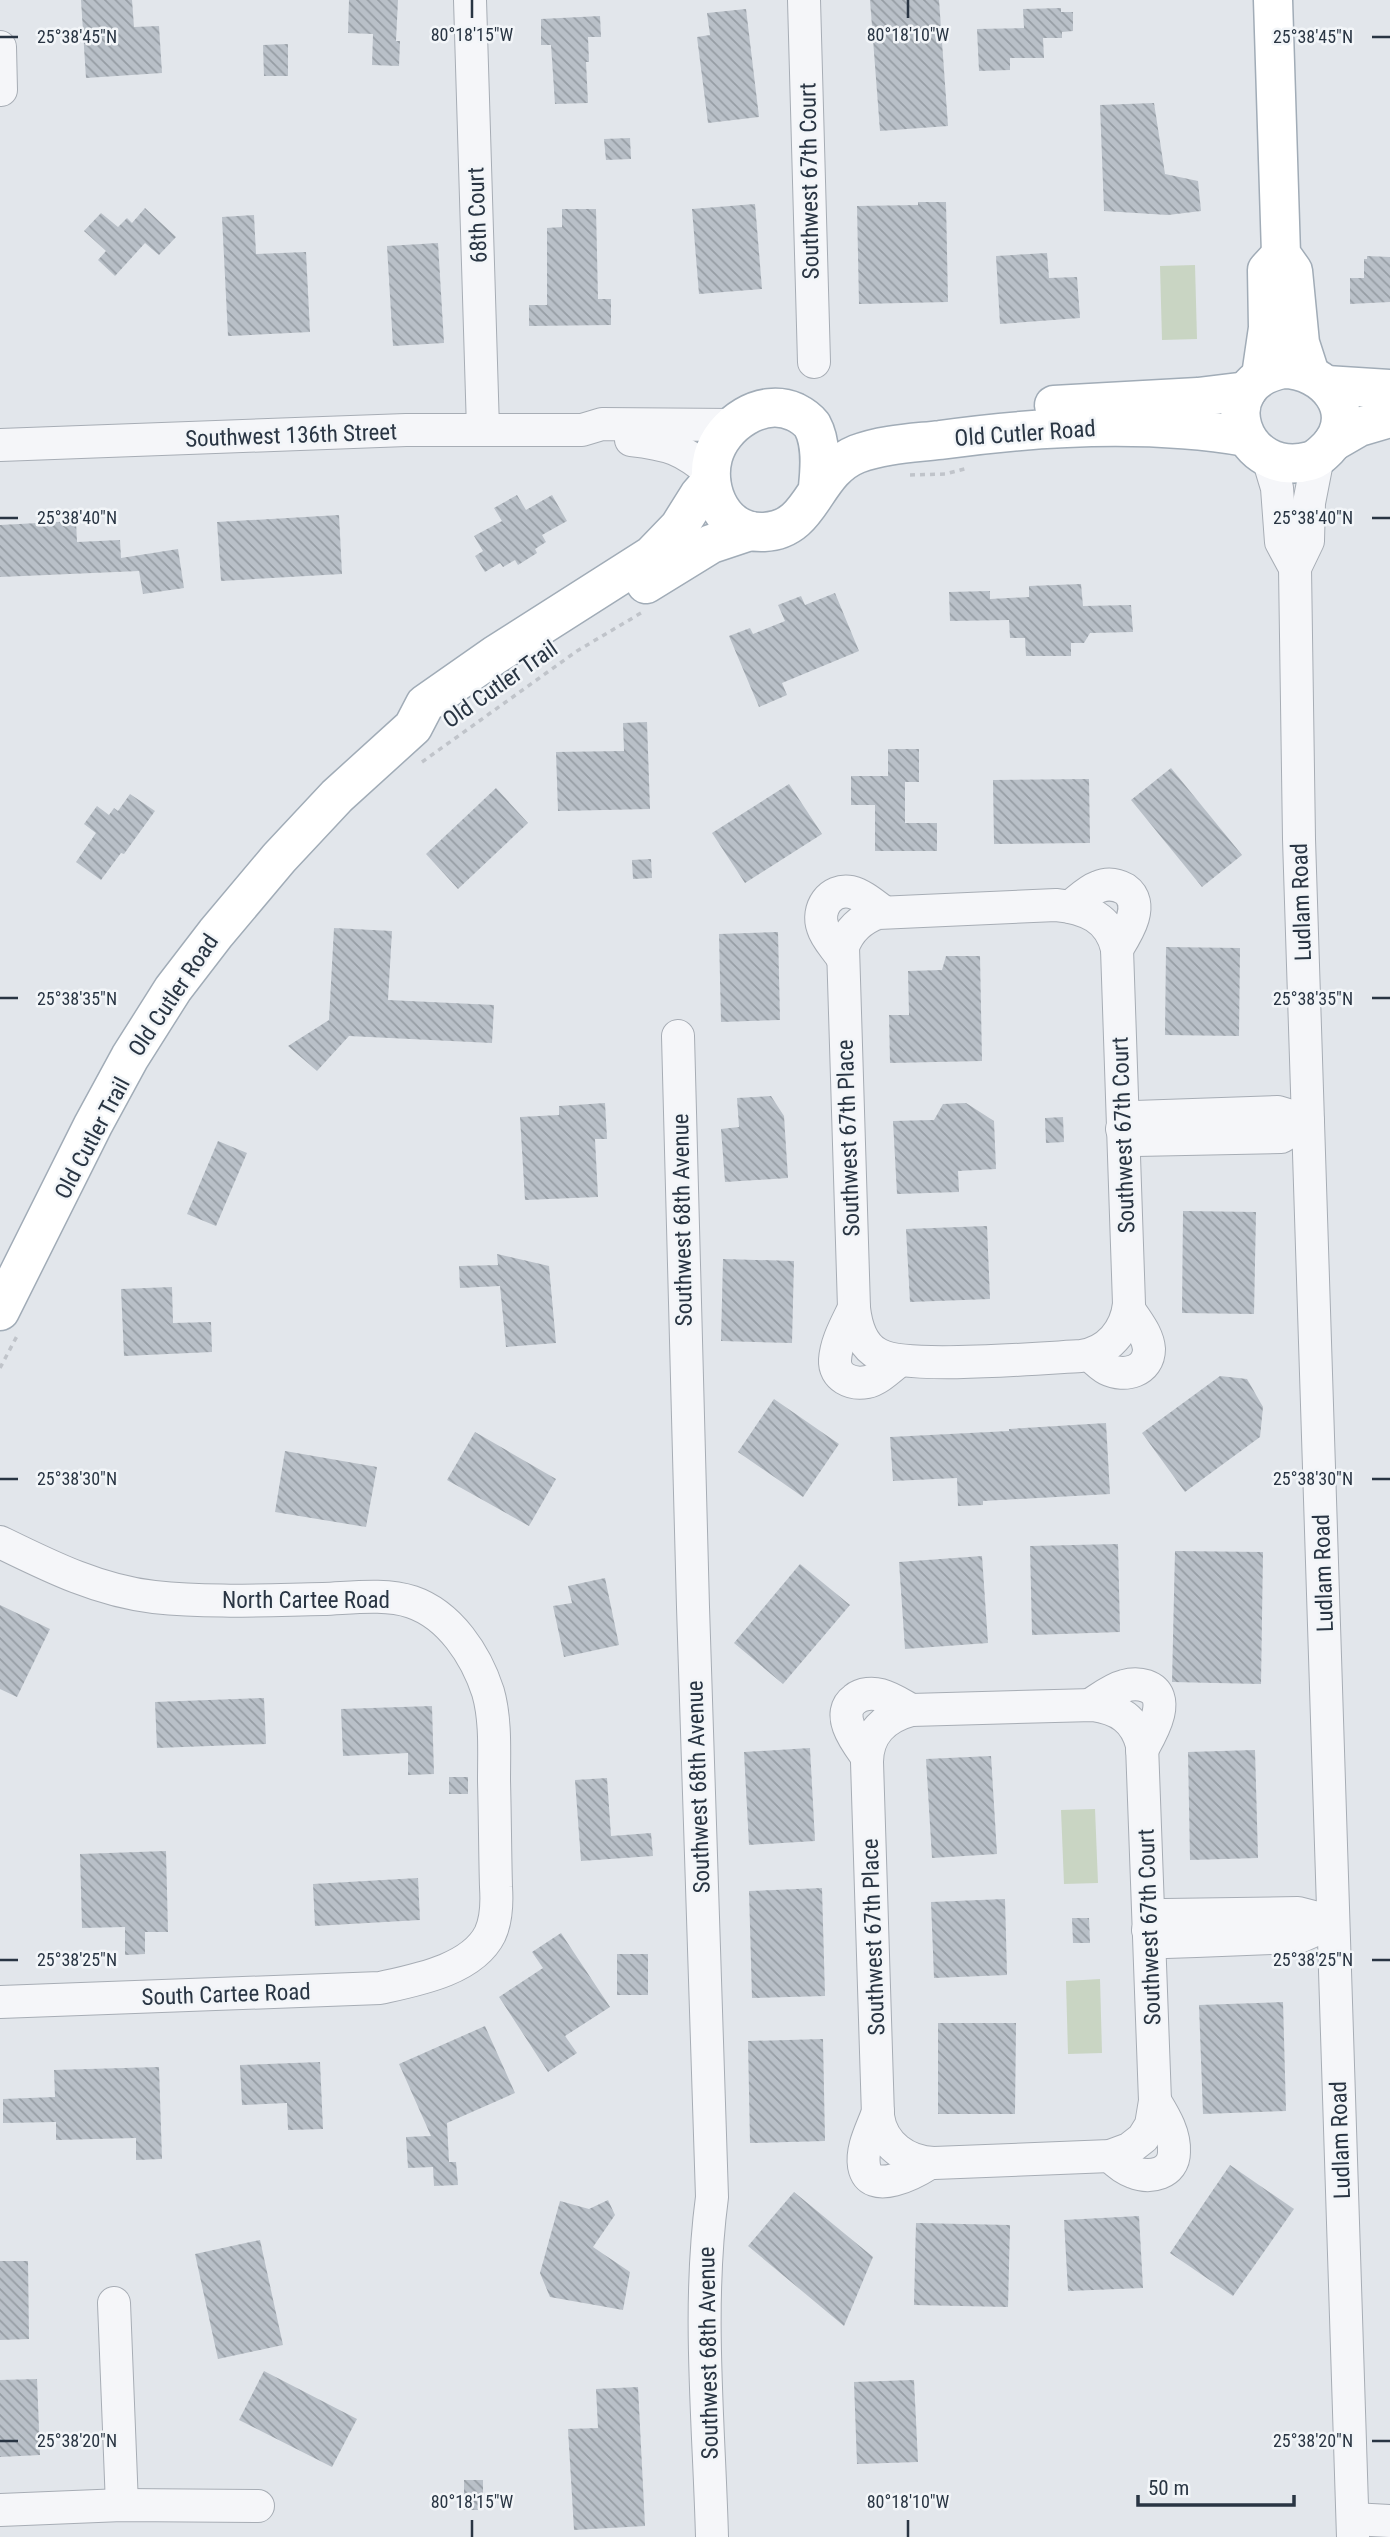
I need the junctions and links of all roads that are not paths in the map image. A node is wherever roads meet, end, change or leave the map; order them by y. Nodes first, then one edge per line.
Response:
1 (470, 0) edge
2 (804, 0) edge
3 (1273, 0) edge
4 (0, 47) edge
5 (1, 90) edge
6 (1281, 254) junction
7 (814, 362) dead end
8 (1318, 379) junction
9 (1254, 383) junction
10 (1390, 389) edge
11 (1390, 418) edge
12 (734, 425) junction
13 (812, 425) junction
14 (483, 429) junction
15 (582, 430) junction
16 (0, 444) edge
17 (1257, 447) junction
18 (1326, 450) junction
19 (711, 477) junction
20 (818, 487) junction
21 (750, 531) junction
22 (1295, 568) junction
23 (416, 745) junction
24 (884, 912) junction
25 (841, 956) junction
26 (678, 1036) dead end
27 (1308, 1121) junction
28 (1122, 1129) junction
29 (854, 1308) junction
30 (10, 1318) edge
31 (900, 1361) junction
32 (0, 1542) edge
33 (1090, 1705) junction
34 (911, 1710) junction
35 (1142, 1750) junction
36 (867, 1757) junction
37 (1333, 1922) junction
38 (1148, 1930) junction
39 (449, 1967) joint
40 (0, 2002) edge
41 (1155, 2101) junction
42 (878, 2112) junction
43 (1110, 2156) junction
44 (930, 2163) junction
45 (114, 2304) dead end
46 (122, 2505) junction
47 (258, 2506) dead end
48 (0, 2510) edge
49 (1390, 2521) edge
50 (1353, 2528) edge
51 (712, 2537) edge

1 - 14 street, 68th Court
2 - 7 street, Southwest 67th Court
3 - 6 main road
4 - 5 street
6 - 8 main road
6 - 9 main road
8 - 9 main road, Old Cutler Road
8 - 10 main road
8 - 18 main road
9 - 13 main road, Old Cutler Road
9 - 17 main road
11 - 18 main road
12 - 13 main road, Old Cutler Road
12 - 15 street, Southwest 136th Street
12 - 19 main road
13 - 20 main road
14 - 15 street, Southwest 136th Street
14 - 16 street, Southwest 136th Street
15 - 19 street, Southwest 136th Street
17 - 18 main road, Old Cutler Road
17 - 20 main road, Old Cutler Road
17 - 22 street, Ludlam Road
18 - 22 street, Ludlam Road
19 - 21 main road
19 - 23 main road
20 - 21 main road, Old Cutler Road
21 - 23 main road, Old Cutler Road
22 - 27 street, Ludlam Road
23 - 30 main road, Old Cutler Road
24 - 25 street, Southwest 67th Place
24 - 25 street
24 - 28 street, Southwest 67th Court
25 - 29 street, Southwest 67th Place
26 - 51 street, Southwest 68th Avenue
27 - 28 street
27 - 37 street, Ludlam Road
28 - 31 street, Southwest 67th Court
29 - 31 street, Southwest 67th Place
29 - 31 street
32 - 39 street, North Cartee Road
33 - 34 street
33 - 35 street, Southwest 67th Court
33 - 35 street
34 - 36 street, Southwest 67th Place
34 - 36 street
35 - 38 street, Southwest 67th Court
36 - 42 street, Southwest 67th Place
37 - 38 street
37 - 50 street, Ludlam Road
38 - 41 street, Southwest 67th Court
39 - 40 street, South Cartee Road
41 - 43 street, Southwest 67th Court
41 - 43 street
42 - 44 street, Southwest 67th Place
42 - 44 street
43 - 44 street
45 - 46 street
46 - 47 street
46 - 48 street
49 - 50 street

